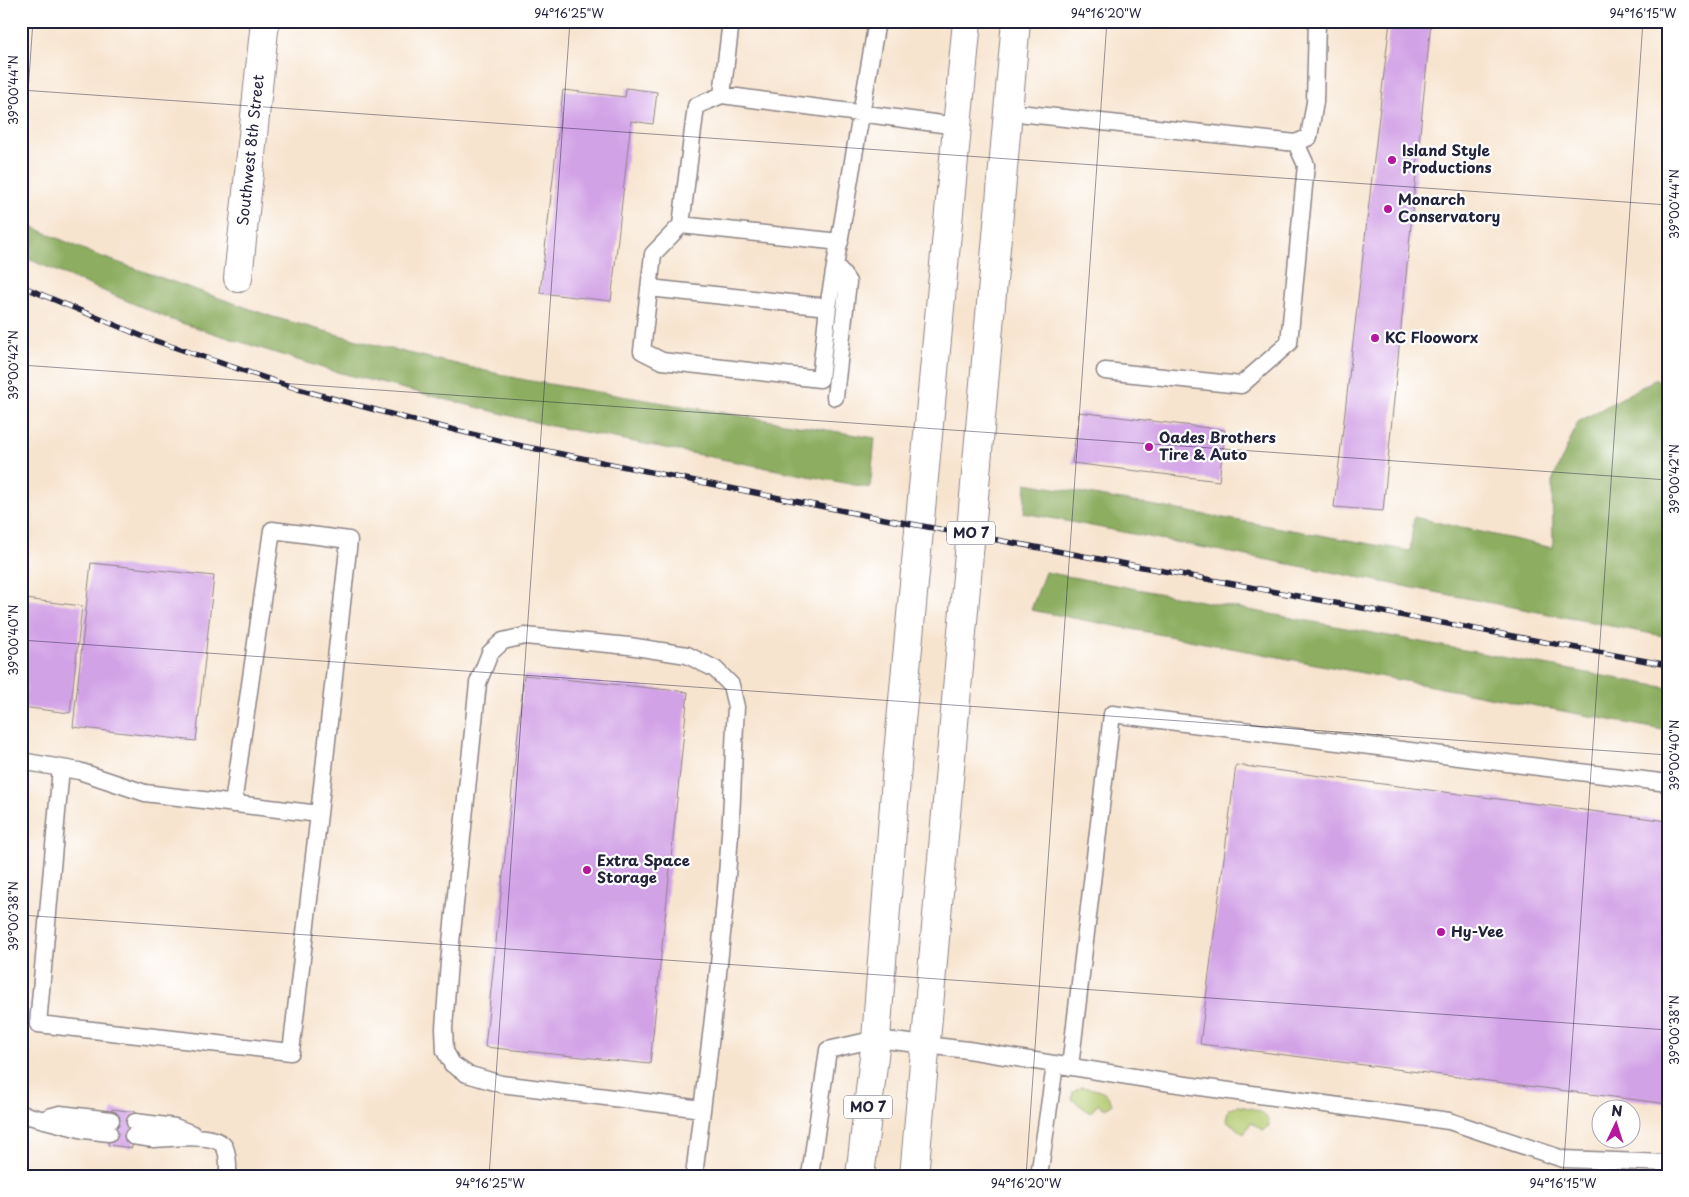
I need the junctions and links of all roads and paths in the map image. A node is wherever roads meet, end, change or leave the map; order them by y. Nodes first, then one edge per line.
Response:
1 (265, 21) edge
2 (731, 21) edge
3 (877, 21) edge
4 (967, 21) edge
5 (1016, 21) edge
6 (1317, 21) edge
7 (722, 95) junction
8 (1009, 112) junction
9 (862, 113) junction
10 (957, 126) junction
11 (1296, 143) junction
12 (681, 225) junction
13 (840, 242) junction
14 (836, 265) junction
15 (238, 278) dead end
16 (649, 288) junction
17 (828, 307) junction
18 (1105, 371) dead end
19 (835, 397) dead end
20 (21, 761) edge
21 (60, 768) junction
22 (1668, 783) edge
23 (233, 804) junction
24 (318, 814) junction
25 (876, 1039) junction
26 (926, 1045) junction
27 (1062, 1066) junction
28 (702, 1109) junction
29 (21, 1114) edge
30 (110, 1126) dead end
31 (134, 1129) dead end
32 (1668, 1163) edge
33 (228, 1176) edge
34 (694, 1176) edge
35 (810, 1176) edge
36 (860, 1176) edge
37 (914, 1176) edge
38 (1039, 1176) edge

1 - 15 main road, Southwest 8th Street
2 - 7 lane
3 - 9 lane
4 - 10 main road, MO 7
5 - 8 main road, MO 7
6 - 11 lane
7 - 9 lane
7 - 12 lane
8 - 11 lane
8 - 26 main road, MO 7
9 - 10 lane
9 - 13 lane
10 - 25 main road, MO 7
11 - 18 lane
12 - 13 lane
12 - 16 lane
13 - 14 lane
14 - 17 lane
14 - 19 lane
16 - 17 lane
16 - 17 lane
20 - 21 lane
21 - 23 lane
21 - 24 lane
22 - 27 lane
23 - 24 lane
23 - 24 lane
25 - 26 lane
25 - 35 lane
25 - 36 main road, MO 7
26 - 27 lane
26 - 37 main road, MO 7
27 - 32 lane
27 - 38 lane
28 - 28 lane
28 - 34 lane
29 - 30 lane
31 - 33 lane

